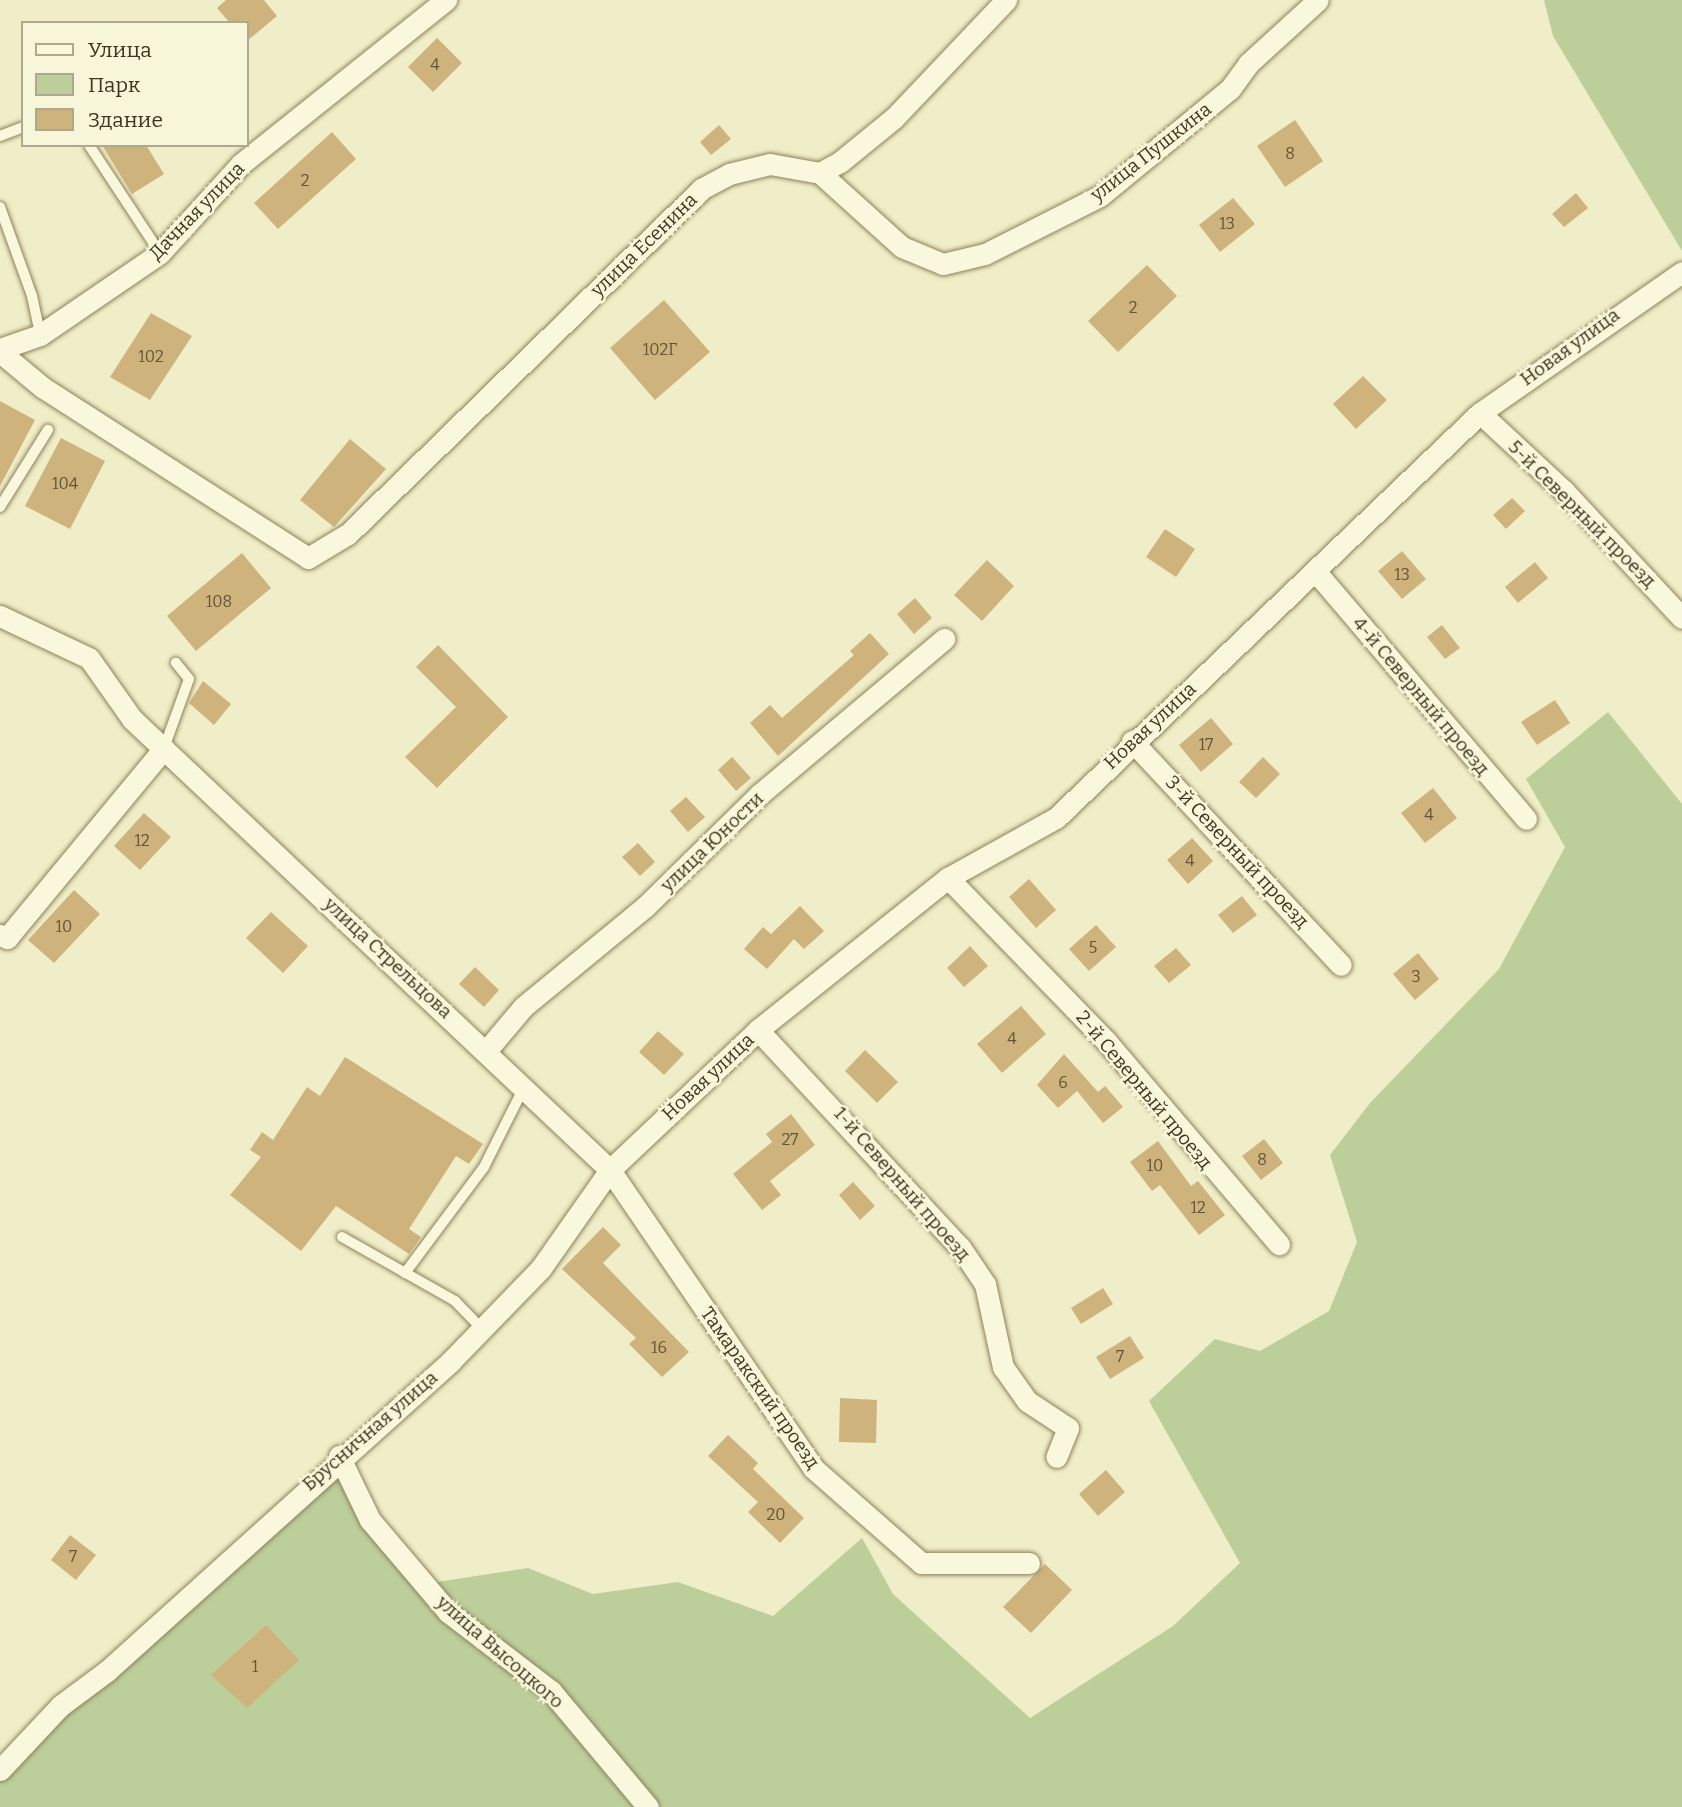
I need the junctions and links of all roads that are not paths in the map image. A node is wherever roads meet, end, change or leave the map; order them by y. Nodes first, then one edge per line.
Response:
1 (446, 0) edge
2 (1006, 0) edge
3 (1318, 0) edge
4 (21, 128) edge
5 (0, 136) edge
6 (90, 147) edge
7 (820, 173) junction
8 (0, 207) edge
9 (160, 253) junction
10 (1682, 272) edge
11 (40, 335) junction
12 (0, 351) edge
13 (1480, 413) junction
14 (48, 430) dead end
15 (0, 507) edge
16 (1316, 572) junction
17 (0, 616) edge
18 (1682, 618) edge
19 (944, 639) dead end
20 (176, 663) dead end
21 (1132, 741) junction
22 (164, 748) junction
23 (1526, 819) dead end
24 (948, 878) junction
25 (0, 936) edge
26 (1341, 965) dead end
27 (758, 1030) junction
28 (486, 1051) junction
29 (524, 1087) junction
30 (610, 1170) junction
31 (342, 1237) dead end
32 (1279, 1244) dead end
33 (405, 1273) junction
34 (482, 1329) junction
35 (339, 1456) junction
36 (1056, 1457) dead end
37 (1029, 1563) dead end
38 (0, 1770) edge
39 (648, 1807) edge

1 - 9 street, Дачная улица
2 - 7 street
3 - 7 street, улица Пушкина
4 - 5 lane
6 - 9 lane
7 - 12 street, улица Есенина
8 - 11 lane
9 - 11 street, Дачная улица
10 - 13 street, Новая улица
11 - 12 street, Дачная улица
13 - 16 street, Новая улица
13 - 18 street, 5-й Северный проезд
14 - 15 lane
16 - 21 street, Новая улица
16 - 23 street, 4-й Северный проезд
17 - 22 street, улица Стрельцова
19 - 28 street, улица Юности
20 - 22 lane
21 - 24 street, Новая улица
21 - 26 street, 3-й Северный проезд
22 - 25 street
22 - 28 street, улица Стрельцова
24 - 27 street, Новая улица
24 - 32 street, 2-й Северный проезд
27 - 30 street, Новая улица
27 - 36 street, 1-й Северный проезд
28 - 29 street, улица Стрельцова
29 - 30 street, улица Стрельцова
29 - 33 lane
30 - 34 street, Брусничная улица
30 - 37 street, Тамаракский проезд
31 - 33 lane
33 - 34 lane
34 - 35 street, Брусничная улица
35 - 38 street, Брусничная улица
35 - 39 street, улица Высоцкого

